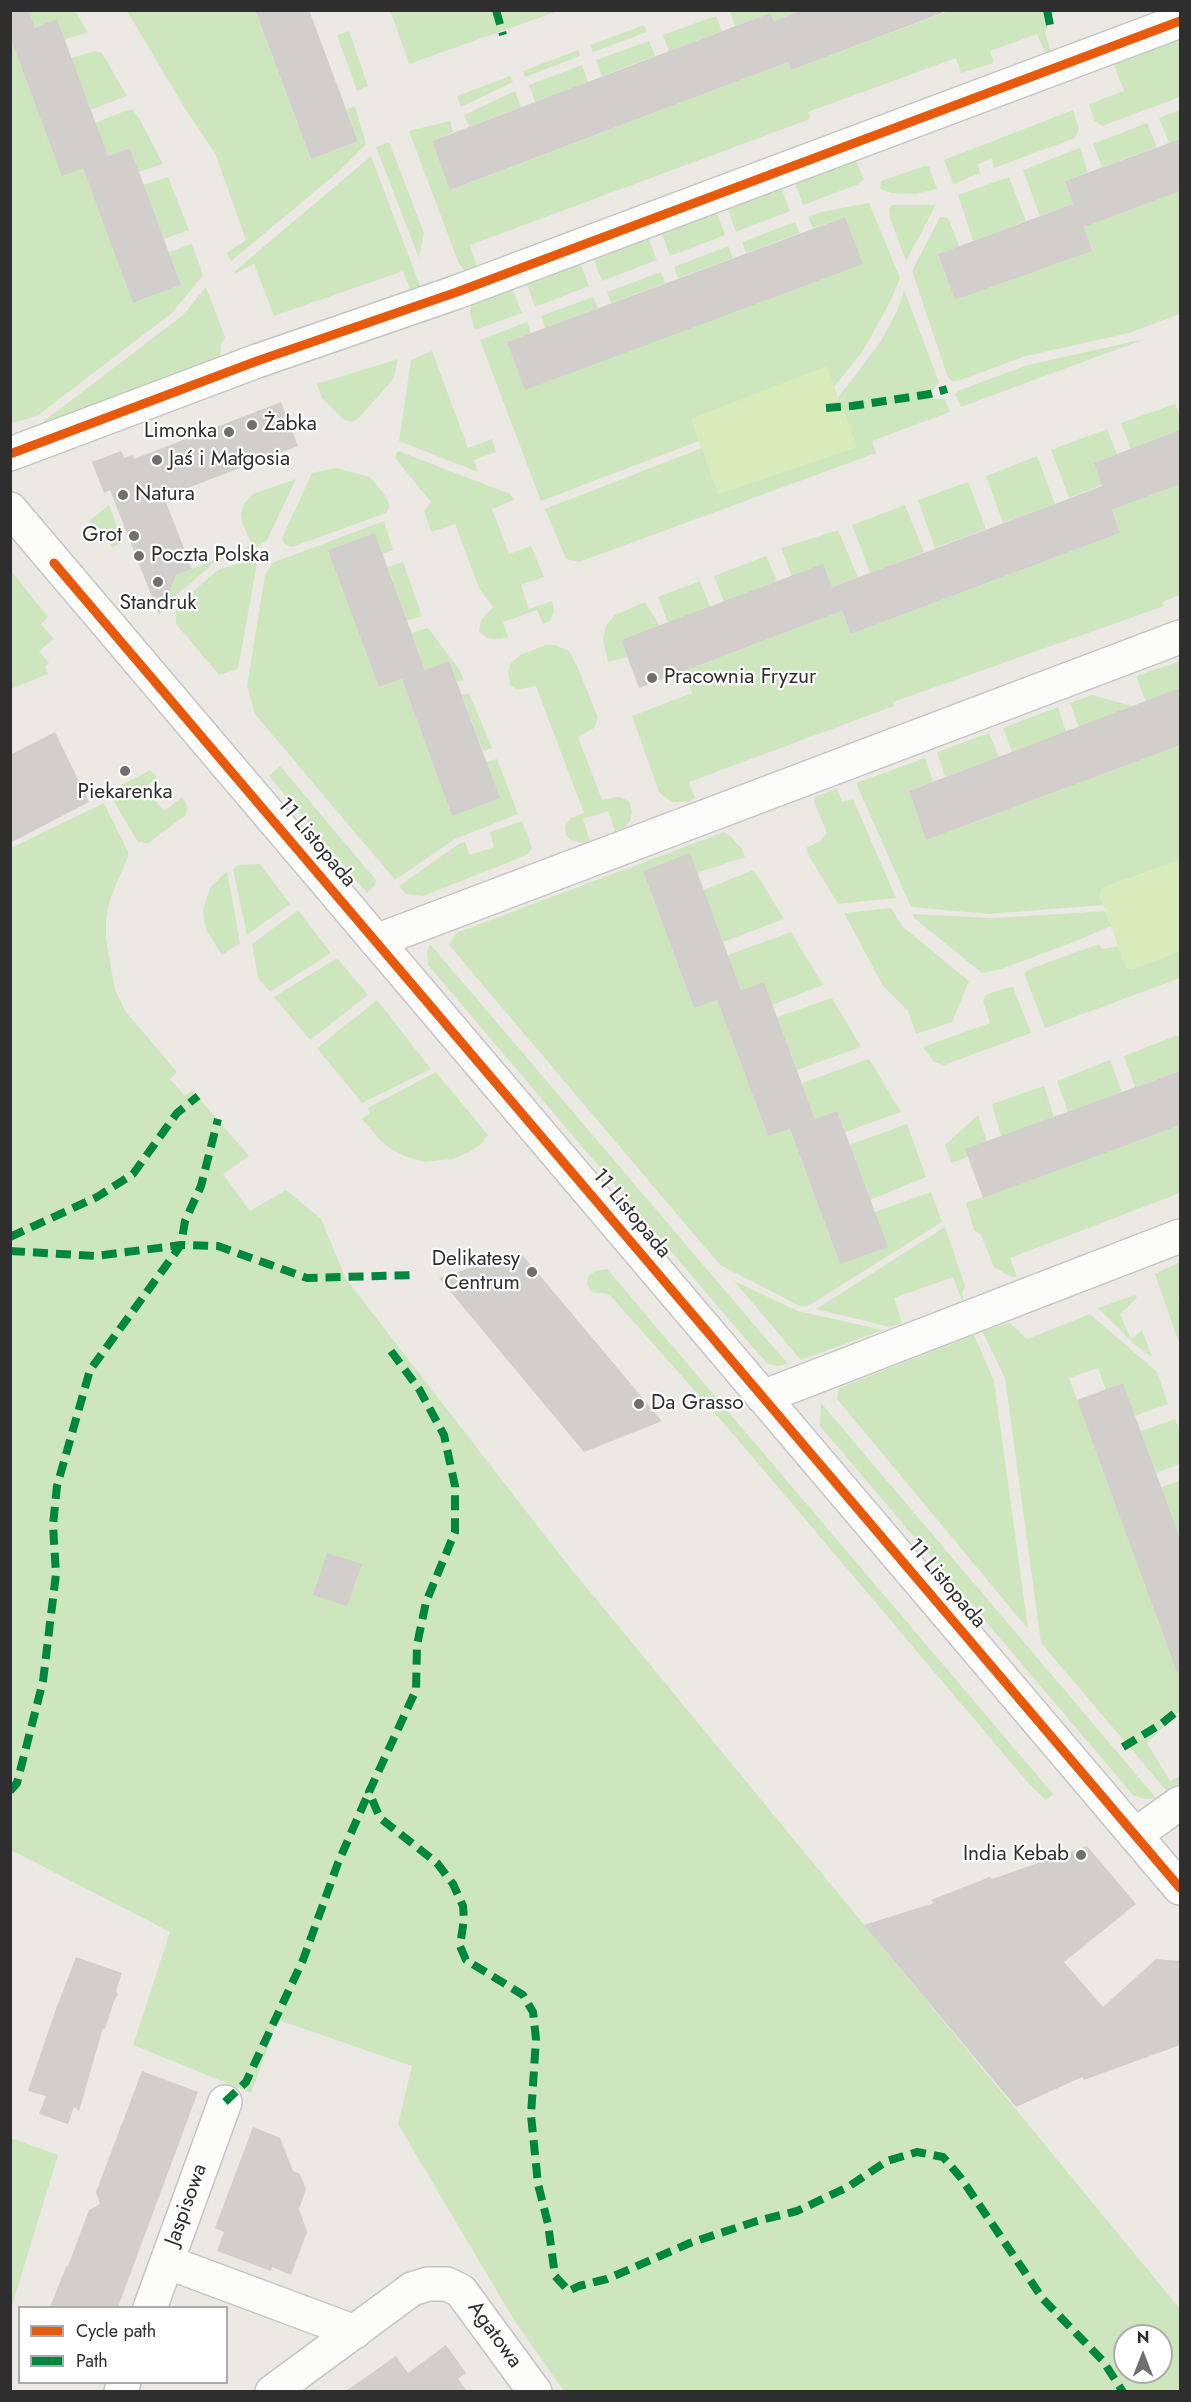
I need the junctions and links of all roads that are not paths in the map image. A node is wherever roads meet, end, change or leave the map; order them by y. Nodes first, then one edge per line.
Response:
1 (1180, 21) edge
2 (10, 454) edge
3 (10, 509) edge
4 (1180, 637) edge
5 (376, 941) junction
6 (1180, 1236) edge
7 (763, 1397) junction
8 (1180, 1803) edge
9 (1136, 1835) junction
10 (1180, 1888) edge
11 (225, 2102) dead end
12 (167, 2262) junction
13 (150, 2306) edge
14 (355, 2332) junction
15 (272, 2391) edge
16 (535, 2391) edge

1 - 2 street
3 - 5 street, 11 Listopada
4 - 5 street
5 - 7 street, 11 Listopada
6 - 7 street
7 - 9 street, 11 Listopada
8 - 9 street
9 - 10 street, 11 Listopada
11 - 12 street, Jaspisowa
12 - 13 street, Jaspisowa
12 - 14 street
14 - 15 street
14 - 16 street, Agatowa

